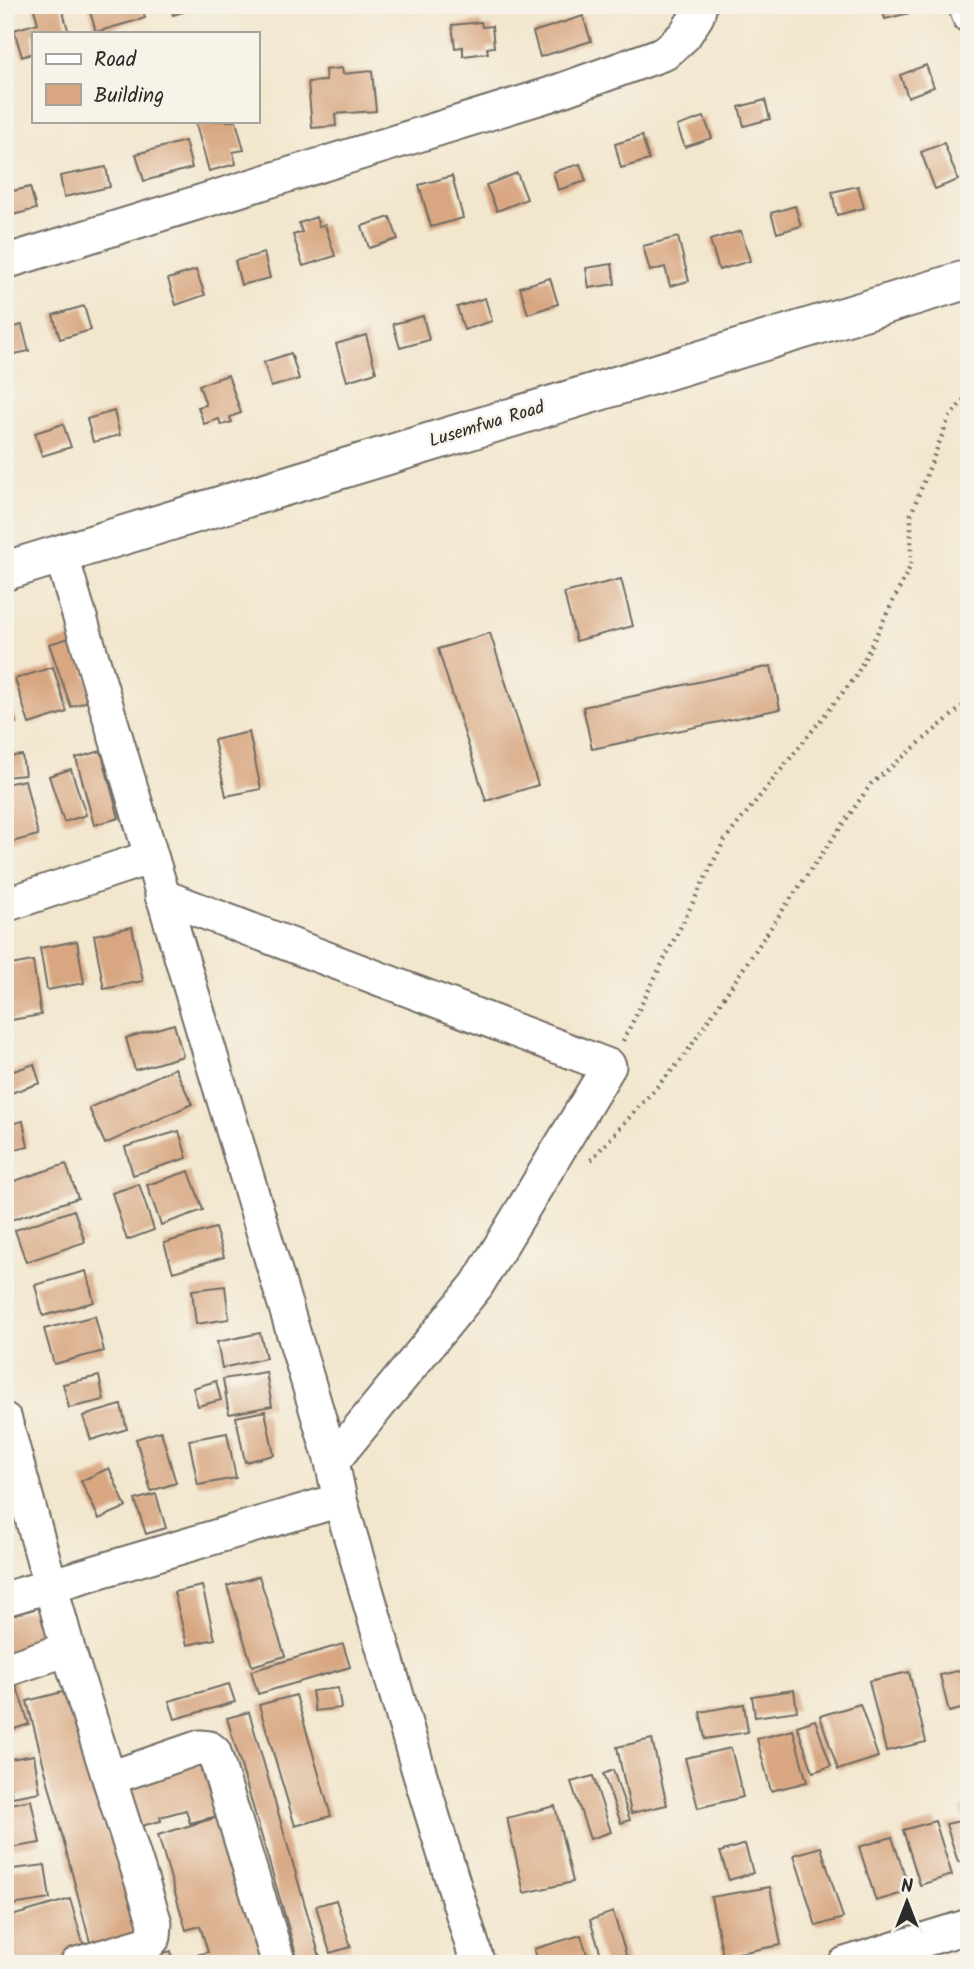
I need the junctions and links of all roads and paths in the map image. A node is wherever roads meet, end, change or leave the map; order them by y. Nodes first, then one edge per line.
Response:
1 (700, 5) edge
2 (965, 5) edge
3 (969, 16) edge
4 (5, 262) edge
5 (969, 279) edge
6 (969, 393) edge
7 (61, 554) junction
8 (5, 571) edge
9 (969, 701) edge
10 (151, 857) junction
11 (162, 896) junction
12 (5, 905) edge
13 (609, 1066) junction
14 (590, 1161) dead end
15 (5, 1420) edge
16 (332, 1462) junction
17 (340, 1500) junction
18 (50, 1585) junction
19 (5, 1599) edge
20 (68, 1649) junction
21 (5, 1670) edge
22 (110, 1778) junction
23 (969, 1926) edge
24 (882, 1958) edge
25 (77, 1964) edge
26 (279, 1964) edge
27 (478, 1964) edge
28 (845, 1964) edge

1 - 4 street
2 - 3 street
5 - 7 street, Lusemfwa Road
6 - 13 path
7 - 8 street, Lusemfwa Road
7 - 10 street
9 - 14 path
10 - 11 street
10 - 12 street
11 - 13 street
11 - 16 street
13 - 16 street
15 - 18 street
16 - 17 street
17 - 18 street
17 - 27 street
18 - 19 street
18 - 20 street
20 - 21 street
20 - 22 street
22 - 25 street
22 - 26 street
23 - 24 street
24 - 28 street

